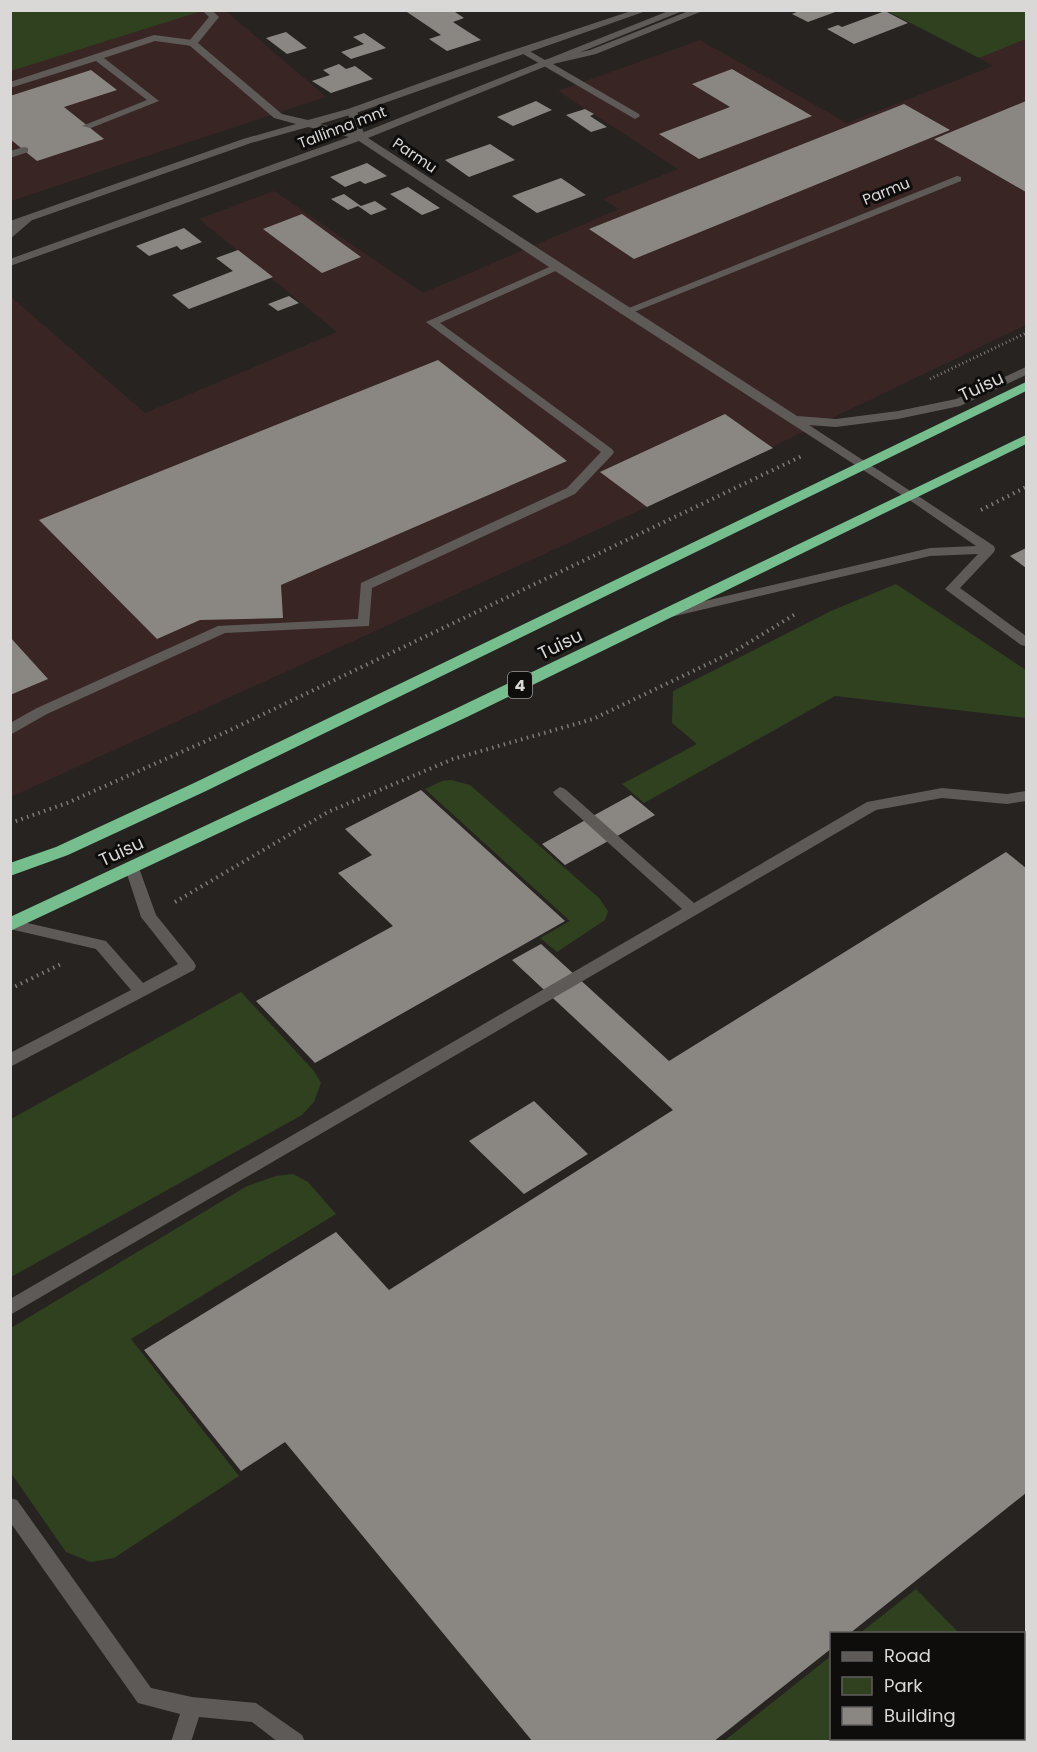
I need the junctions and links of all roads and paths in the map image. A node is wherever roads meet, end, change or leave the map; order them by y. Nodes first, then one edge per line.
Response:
1 (206, 10) edge
2 (645, 10) edge
3 (681, 10) edge
4 (701, 10) edge
5 (192, 43) junction
6 (523, 51) junction
7 (98, 57) junction
8 (545, 63) junction
9 (10, 85) edge
10 (352, 111) junction
11 (635, 116) dead end
12 (311, 123) junction
13 (87, 126) dead end
14 (360, 137) junction
15 (24, 150) dead end
16 (10, 155) edge
17 (957, 179) dead end
18 (27, 219) junction
19 (10, 225) edge
20 (10, 236) edge
21 (10, 263) edge
22 (556, 267) junction
23 (625, 312) junction
24 (1026, 371) edge
25 (1026, 386) edge
26 (792, 420) junction
27 (814, 434) junction
28 (1026, 439) edge
29 (862, 464) junction
30 (1026, 486) edge
31 (912, 496) junction
32 (954, 524) junction
33 (989, 549) junction
34 (807, 607) dead end
35 (671, 613) junction
36 (1026, 642) edge
37 (10, 730) edge
38 (560, 792) dead end
39 (1026, 796) edge
40 (10, 823) edge
41 (132, 868) junction
42 (10, 870) edge
43 (694, 911) junction
44 (149, 917) junction
45 (11, 924) edge
46 (101, 945) junction
47 (10, 989) edge
48 (141, 991) junction
49 (10, 1061) edge
50 (10, 1308) edge
51 (10, 1506) edge
52 (192, 1707) junction
53 (181, 1742) edge
54 (295, 1742) edge

1 - 5 street
2 - 6 street, Tallinna mnt
3 - 8 street, Tallinna mnt
4 - 8 street
5 - 7 street
5 - 12 street, Parmu
6 - 8 street
6 - 10 street, Tallinna mnt
7 - 9 street
7 - 13 street
8 - 11 street
8 - 14 street, Tallinna mnt
10 - 12 street, Tallinna mnt
10 - 14 street
12 - 14 street, Parmu
12 - 18 street, Tallinna mnt
14 - 21 street, Tallinna mnt
14 - 22 street, Parmu
15 - 16 street
17 - 23 street, Parmu
18 - 19 street, Tallinna mnt
18 - 20 street
22 - 23 street, Parmu
22 - 37 street
23 - 26 street, Parmu
24 - 26 street
25 - 29 highway, Tuisu
26 - 27 street, Parmu
27 - 29 street, Parmu
27 - 40 path
28 - 31 highway, Tuisu / 4
29 - 31 street, Parmu
29 - 42 highway, Tuisu
30 - 32 path
31 - 32 street, Parmu
31 - 35 highway, Tuisu / 4
32 - 33 street, Parmu
33 - 35 street
33 - 36 street
34 - 44 path
35 - 41 highway, Tuisu / 4
38 - 43 street
39 - 43 street
41 - 44 street
41 - 45 highway, Tuisu / 4
43 - 50 street
44 - 48 street
45 - 46 street
46 - 47 path
46 - 48 street
48 - 49 street
51 - 52 street
52 - 53 street
52 - 54 street

